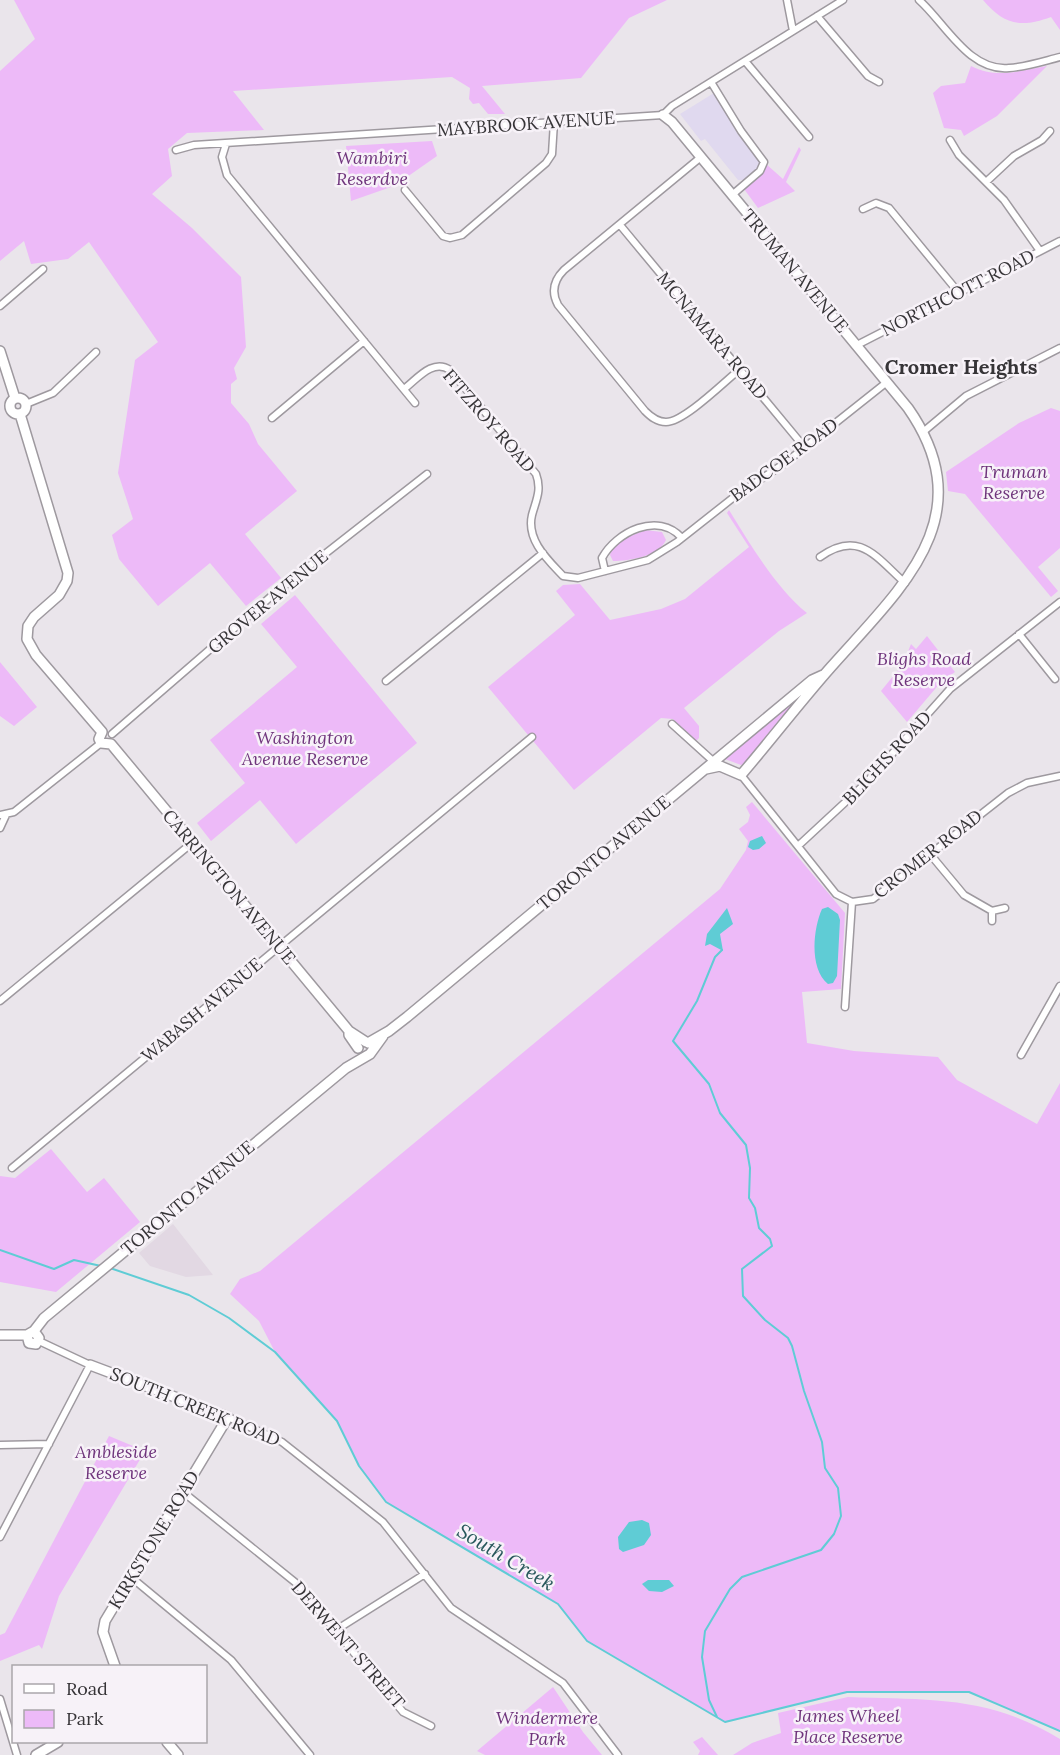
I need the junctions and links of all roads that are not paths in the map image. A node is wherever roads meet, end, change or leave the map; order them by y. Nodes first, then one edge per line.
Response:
1 (787, 0) edge
2 (843, 0) edge
3 (919, 0) edge
4 (817, 16) junction
5 (793, 31) junction
6 (1060, 57) edge
7 (745, 61) junction
8 (711, 82) junction
9 (879, 82) dead end
10 (663, 115) junction
11 (554, 123) junction
12 (1050, 131) dead end
13 (809, 137) dead end
14 (950, 140) dead end
15 (226, 144) junction
16 (176, 150) dead end
17 (700, 157) junction
18 (986, 182) junction
19 (405, 190) dead end
20 (732, 195) junction
21 (863, 209) dead end
22 (620, 225) junction
23 (1060, 241) edge
24 (1040, 251) junction
25 (43, 269) dead end
26 (959, 293) junction
27 (0, 306) edge
28 (364, 341) junction
29 (857, 345) junction
30 (1060, 348) edge
31 (0, 351) edge
32 (96, 352) dead end
33 (739, 370) junction
34 (886, 382) junction
35 (404, 389) junction
36 (15, 398) junction
37 (415, 403) dead end
38 (26, 404) junction
39 (20, 414) junction
40 (272, 418) dead end
41 (923, 432) junction
42 (805, 448) junction
43 (427, 474) dead end
44 (682, 538) junction
45 (543, 553) junction
46 (820, 556) dead end
47 (605, 571) junction
48 (905, 583) junction
49 (1060, 602) edge
50 (1019, 634) junction
51 (825, 674) junction
52 (1055, 679) dead end
53 (386, 681) dead end
54 (672, 724) dead end
55 (532, 737) dead end
56 (106, 738) junction
57 (710, 765) junction
58 (741, 775) junction
59 (1060, 776) edge
60 (3, 815) edge
61 (0, 828) edge
62 (192, 843) junction
63 (798, 846) junction
64 (930, 854) junction
65 (852, 902) junction
66 (1005, 908) dead end
67 (992, 911) junction
68 (992, 921) dead end
69 (278, 946) junction
70 (1060, 986) edge
71 (0, 1001) edge
72 (845, 1007) dead end
73 (364, 1048) junction
74 (1021, 1055) dead end
75 (12, 1168) dead end
76 (0, 1335) edge
77 (33, 1336) junction
78 (90, 1365) junction
79 (228, 1417) junction
80 (49, 1444) junction
81 (0, 1445) edge
82 (183, 1492) junction
83 (0, 1538) edge
84 (424, 1574) junction
85 (132, 1578) junction
86 (336, 1630) junction
87 (115, 1665) edge
88 (0, 1699) edge
89 (431, 1726) dead end
90 (12, 1739) edge
91 (56, 1743) edge
92 (168, 1743) edge
93 (36, 1755) edge
94 (178, 1755) edge
95 (310, 1755) edge
96 (618, 1755) edge

1 - 5 street
2 - 4 street
3 - 6 street
4 - 5 street
4 - 9 street
5 - 7 street
7 - 8 street
7 - 13 street
8 - 10 street
8 - 20 street
10 - 11 street, MAYBROOK AVENUE
10 - 17 street, TRUMAN AVENUE
11 - 15 street, MAYBROOK AVENUE
11 - 19 street
12 - 18 street
14 - 18 street
15 - 16 street, MAYBROOK AVENUE
15 - 28 street
17 - 20 street, TRUMAN AVENUE
17 - 22 street
18 - 24 street
20 - 29 street, TRUMAN AVENUE
21 - 26 street
22 - 33 street, MCNAMARA ROAD
22 - 33 street
23 - 24 street, NORTHCOTT ROAD
24 - 26 street, NORTHCOTT ROAD
25 - 27 street
26 - 29 street, NORTHCOTT ROAD
28 - 35 street
28 - 40 street
29 - 34 street, TRUMAN AVENUE
30 - 41 street
31 - 36 street
32 - 38 street
33 - 42 street, MCNAMARA ROAD
34 - 41 street, TRUMAN AVENUE
34 - 42 street, BADCOE ROAD
35 - 37 street
35 - 45 street, FITZROY ROAD
36 - 38 street
36 - 39 street
38 - 39 street
39 - 56 street, CARRINGTON AVENUE
41 - 48 street, TORONTO AVENUE
42 - 44 street, BADCOE ROAD
43 - 56 street, GROVER AVENUE
44 - 47 street, BADCOE ROAD
44 - 47 street
45 - 47 street, BADCOE ROAD
45 - 53 street
46 - 48 street
48 - 51 street, TORONTO AVENUE
49 - 50 street, BLIGHS ROAD
50 - 52 street
50 - 63 street, BLIGHS ROAD
51 - 57 street, TORONTO AVENUE
51 - 58 street, TORONTO AVENUE
54 - 57 street
55 - 69 street, WABASH AVENUE
56 - 60 street, GROVER AVENUE
56 - 62 street, CARRINGTON AVENUE
57 - 58 street
57 - 73 street, TORONTO AVENUE
58 - 63 street, CROMER ROAD
59 - 64 street, CROMER ROAD
60 - 61 street, GROVER AVENUE
62 - 69 street, CARRINGTON AVENUE
62 - 71 street
63 - 65 street, CROMER ROAD
64 - 65 street, CROMER ROAD
64 - 67 street
65 - 72 street
66 - 67 street
67 - 68 street
69 - 73 street, CARRINGTON AVENUE
69 - 75 street, WABASH AVENUE
70 - 74 street
73 - 77 street, TORONTO AVENUE
76 - 77 street, SOUTH CREEK ROAD
77 - 78 street, SOUTH CREEK ROAD
78 - 79 street, SOUTH CREEK ROAD
78 - 80 street
79 - 82 street, KIRKSTONE ROAD
79 - 84 street, SOUTH CREEK ROAD
80 - 81 street
80 - 83 street
82 - 85 street, KIRKSTONE ROAD
82 - 86 street, DERWENT STREET
84 - 86 street
84 - 96 street, SOUTH CREEK ROAD
85 - 87 street, KIRKSTONE ROAD
85 - 95 street
86 - 89 street, DERWENT STREET
88 - 90 street
91 - 93 street
92 - 94 street

